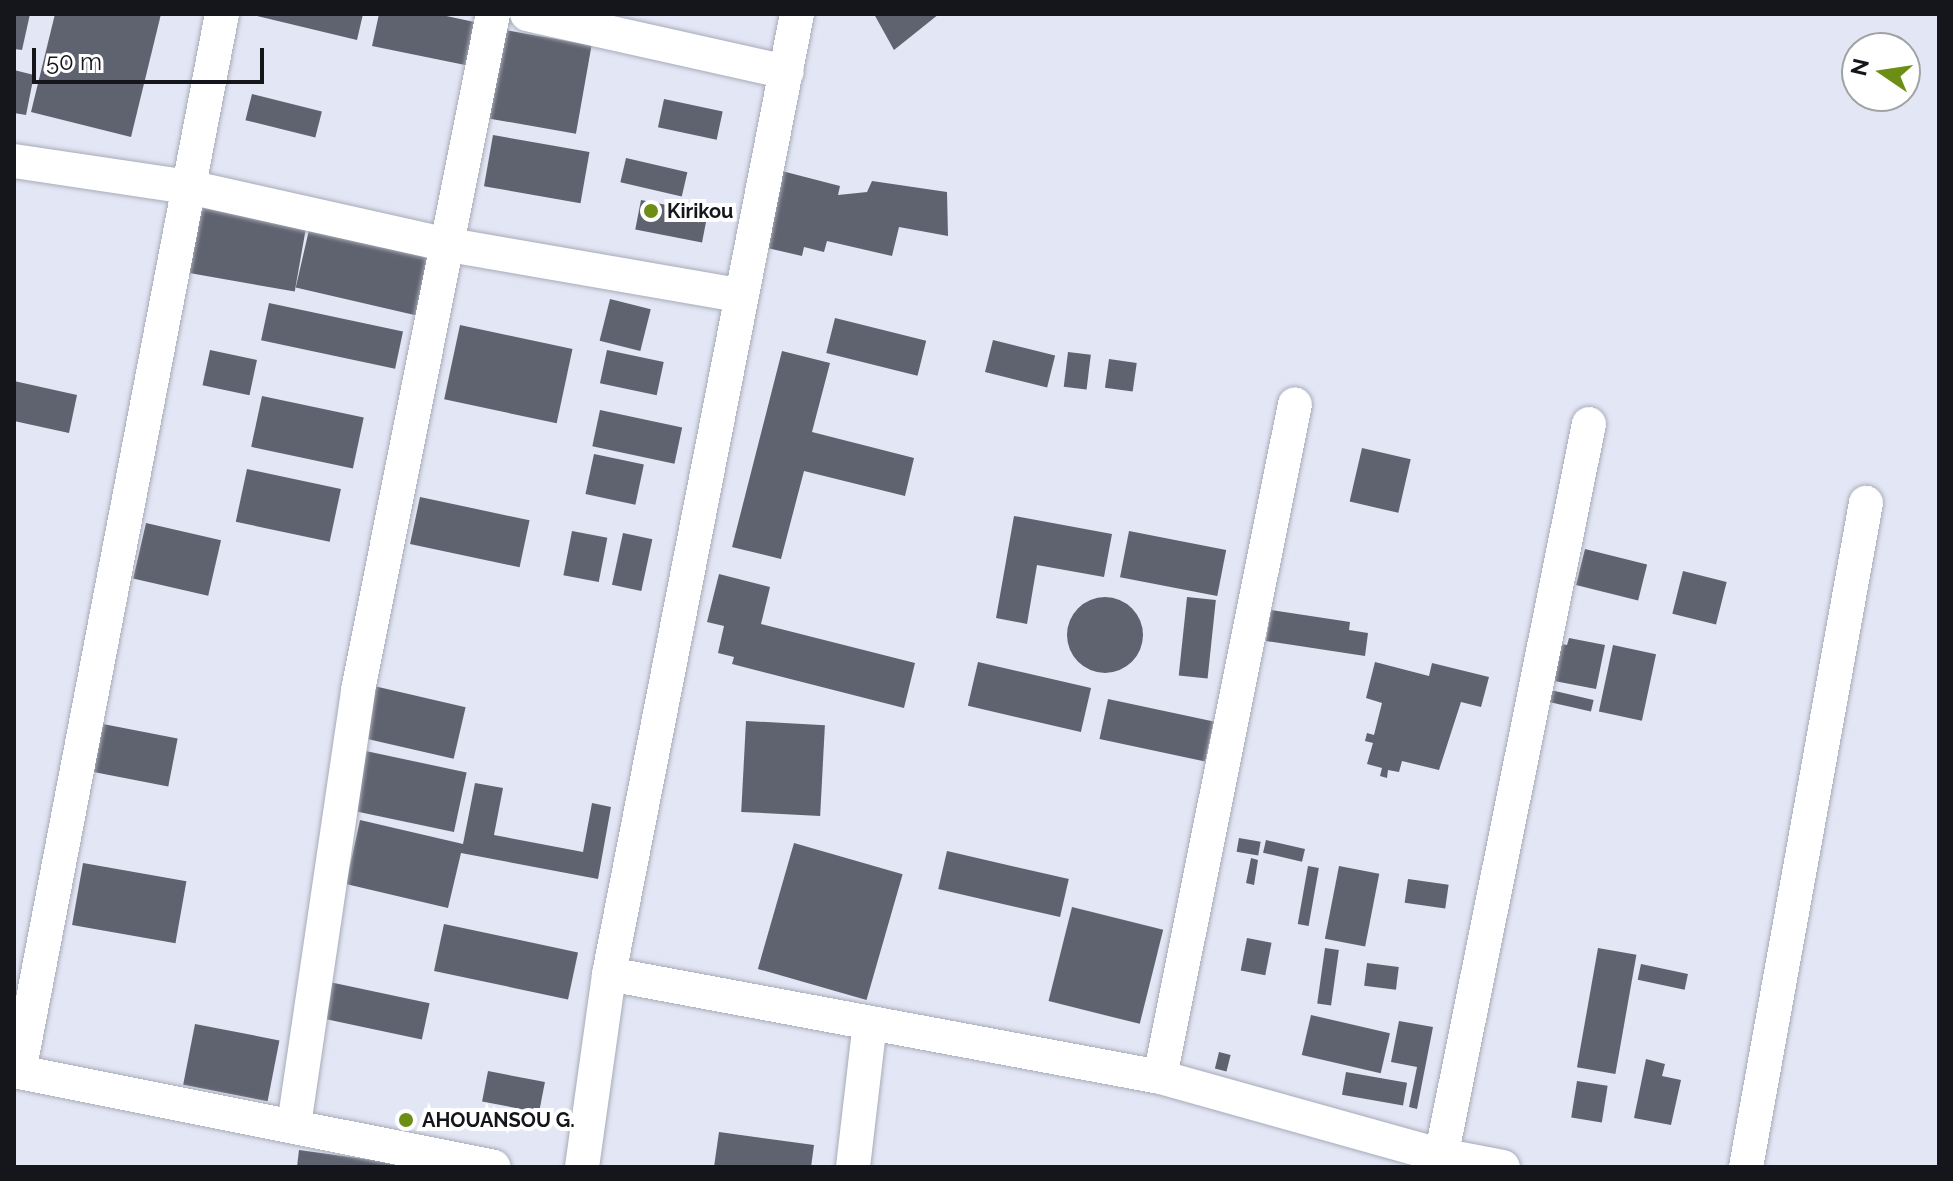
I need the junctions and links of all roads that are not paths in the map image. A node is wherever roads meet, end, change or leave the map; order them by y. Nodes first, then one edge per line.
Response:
1 (222, 14) edge
2 (493, 14) edge
3 (527, 14) edge
4 (797, 14) edge
5 (787, 72) junction
6 (14, 161) edge
7 (189, 187) junction
8 (449, 245) junction
9 (739, 295) junction
10 (1295, 404) dead end
11 (1589, 424) dead end
12 (1866, 503) dead end
13 (609, 974) junction
14 (870, 1023) junction
15 (17, 1072) edge
16 (1160, 1077) junction
17 (294, 1125) junction
18 (1440, 1161) edge
19 (493, 1167) edge
20 (582, 1167) edge
21 (853, 1167) edge
22 (1503, 1167) edge
23 (1746, 1167) edge

1 - 7 street
2 - 8 street
3 - 5 street
4 - 5 street
5 - 9 street
6 - 7 street
7 - 8 street
7 - 15 street
8 - 9 street
8 - 17 street
9 - 13 street
10 - 16 street
11 - 18 street
12 - 23 street
13 - 14 street
13 - 20 street
14 - 16 street
14 - 21 street
15 - 17 street
16 - 18 street
17 - 19 street
18 - 22 street

